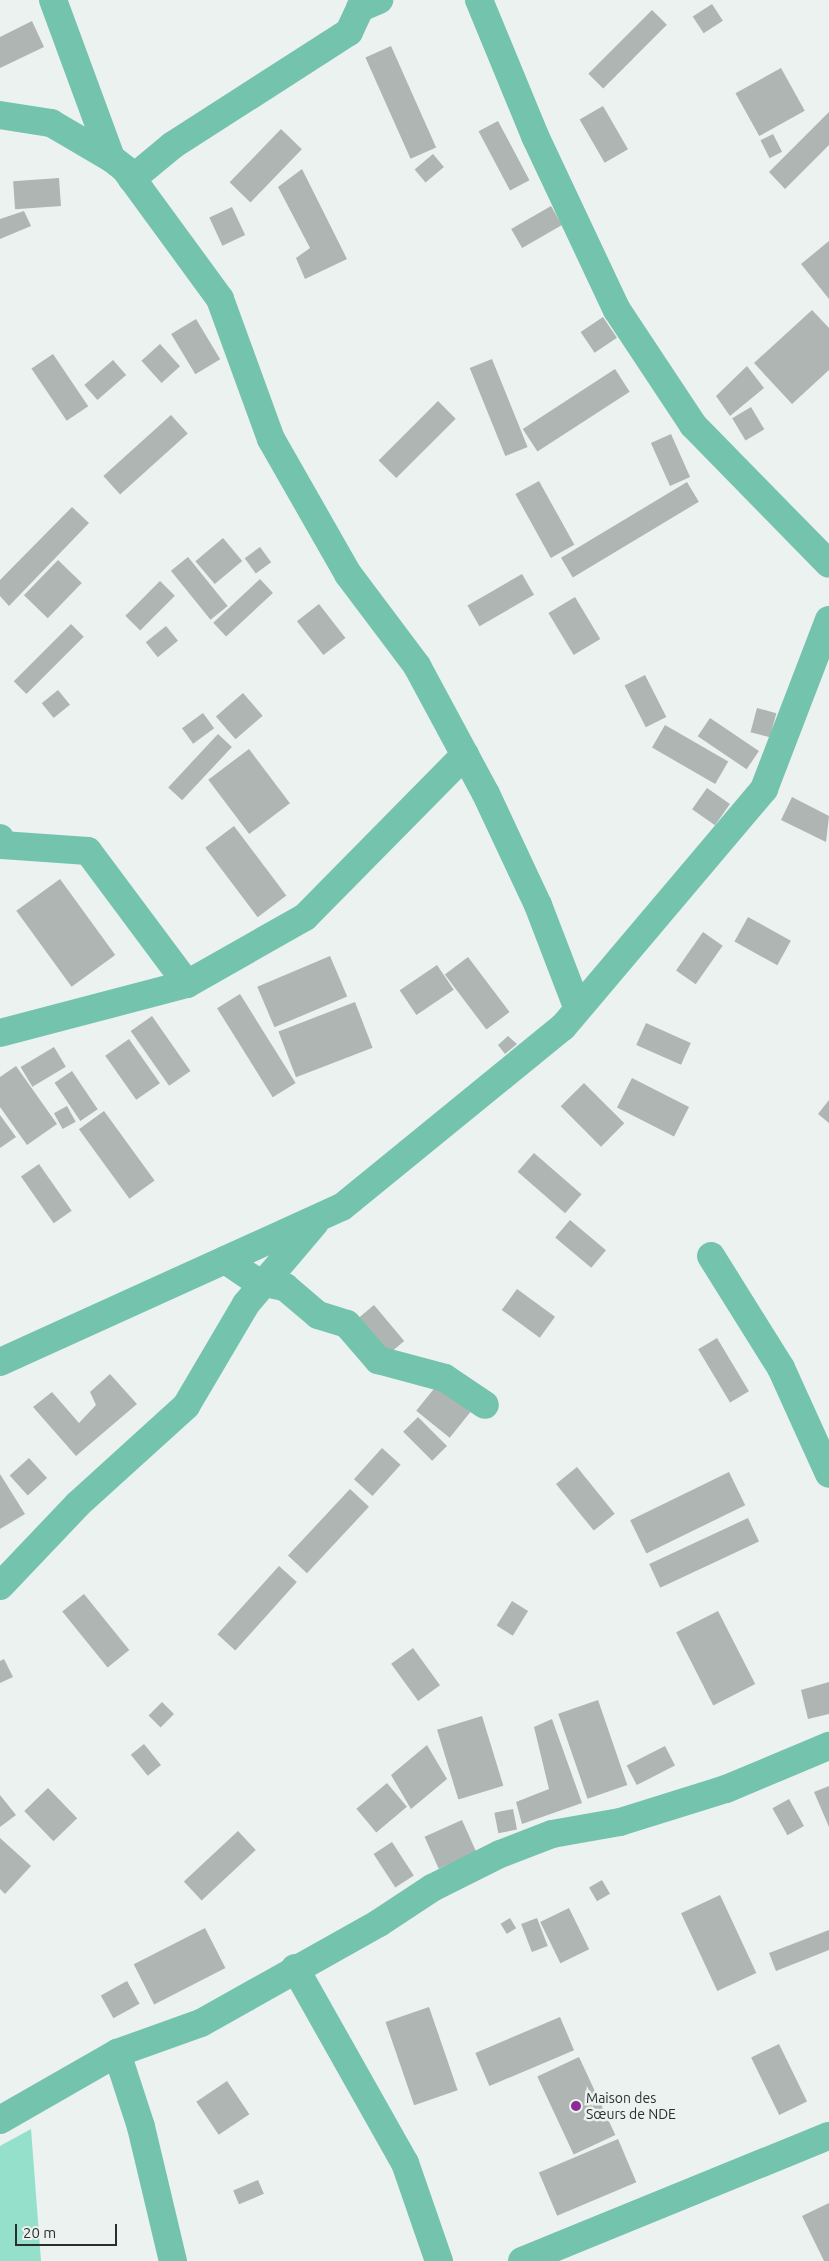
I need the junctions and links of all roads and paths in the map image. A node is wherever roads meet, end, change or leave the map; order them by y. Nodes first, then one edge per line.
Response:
1 (53, 0) edge
2 (379, 0) edge
3 (479, 0) edge
4 (0, 115) edge
5 (111, 158) junction
6 (132, 179) junction
7 (829, 564) edge
8 (829, 620) edge
9 (465, 755) junction
10 (0, 849) edge
11 (187, 984) junction
12 (578, 1009) junction
13 (0, 1033) edge
14 (320, 1217) junction
15 (711, 1256) dead end
16 (226, 1260) junction
17 (263, 1283) junction
18 (0, 1362) edge
19 (485, 1405) dead end
20 (829, 1474) edge
21 (0, 1586) edge
22 (829, 1746) edge
23 (295, 1968) junction
24 (117, 2053) junction
25 (0, 2120) edge
26 (829, 2136) edge
27 (173, 2261) edge
28 (439, 2261) edge
29 (522, 2261) edge

1 - 5 street
2 - 6 street
3 - 7 street
4 - 5 street
5 - 6 street
6 - 9 street
8 - 12 street
9 - 11 street
9 - 12 street
10 - 11 street
11 - 13 street
12 - 14 street
14 - 16 street
14 - 17 street
15 - 20 street
16 - 17 street
16 - 18 street
17 - 19 street
17 - 21 street
22 - 23 street
23 - 24 street
23 - 28 street
24 - 25 street
24 - 27 street
26 - 29 street

